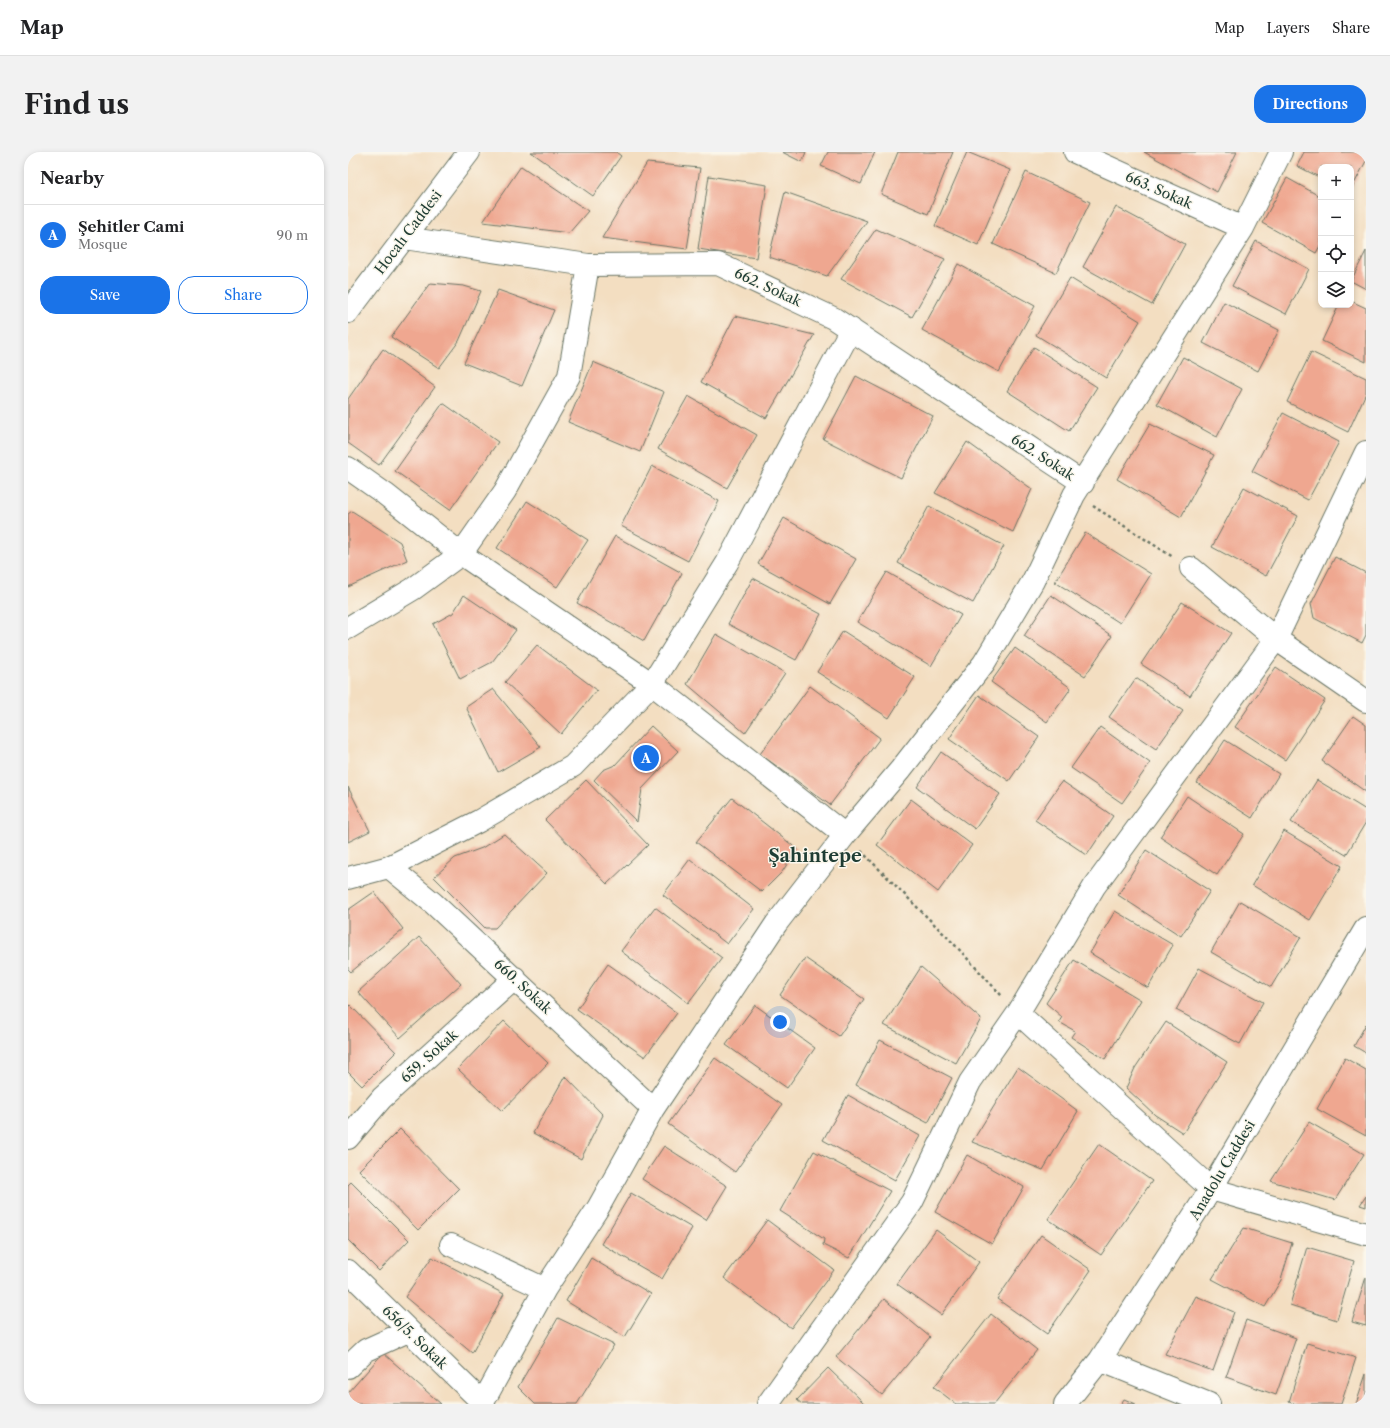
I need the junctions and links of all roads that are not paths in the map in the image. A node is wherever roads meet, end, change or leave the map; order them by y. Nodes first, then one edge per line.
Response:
1 (469, 152) edge
2 (1075, 152) edge
3 (1281, 152) edge
4 (1243, 228) junction
5 (404, 238) junction
6 (588, 264) junction
7 (348, 312) edge
8 (851, 329) junction
9 (1366, 452) edge
10 (348, 468) edge
11 (1079, 489) junction
12 (461, 554) junction
13 (1191, 568) road end
14 (348, 628) edge
15 (1276, 639) junction
16 (652, 684) junction
17 (1366, 700) edge
18 (844, 835) junction
19 (389, 867) junction
20 (348, 878) edge
21 (1366, 928) edge
22 (515, 978) junction
23 (1018, 1013) junction
24 (653, 1109) junction
25 (348, 1138) edge
26 (1211, 1189) junction
27 (1366, 1234) edge
28 (451, 1245) dead end
29 (348, 1271) edge
30 (545, 1289) junction
31 (408, 1330) junction
32 (1100, 1360) junction
33 (348, 1367) edge
34 (483, 1404) edge
35 (768, 1404) edge
36 (1065, 1404) edge
37 (1209, 1404) edge

1 - 5 street, Hocalı Caddesi
2 - 4 street, 663. Sokak
3 - 4 street
4 - 11 street
5 - 6 street, 662. Sokak
5 - 7 street, Hocalı Caddesi
6 - 8 street, 662. Sokak
6 - 12 street
8 - 11 street, 662. Sokak
8 - 16 street
9 - 15 street
10 - 12 street
11 - 18 street
12 - 14 street
12 - 16 street
13 - 15 street
15 - 17 street
15 - 23 street
16 - 18 street
16 - 19 street
18 - 24 street
19 - 20 street
19 - 22 street, 660. Sokak
21 - 26 street, Anadolu Caddesi
22 - 24 street, 660. Sokak
22 - 25 street, 659. Sokak
23 - 26 street
23 - 35 street
24 - 30 street
26 - 27 street
26 - 32 street, Anadolu Caddesi
28 - 30 street
29 - 31 street, 656/5. Sokak
30 - 34 street
31 - 33 street
31 - 34 street, 656/5. Sokak
32 - 36 street, Anadolu Caddesi
32 - 37 street

